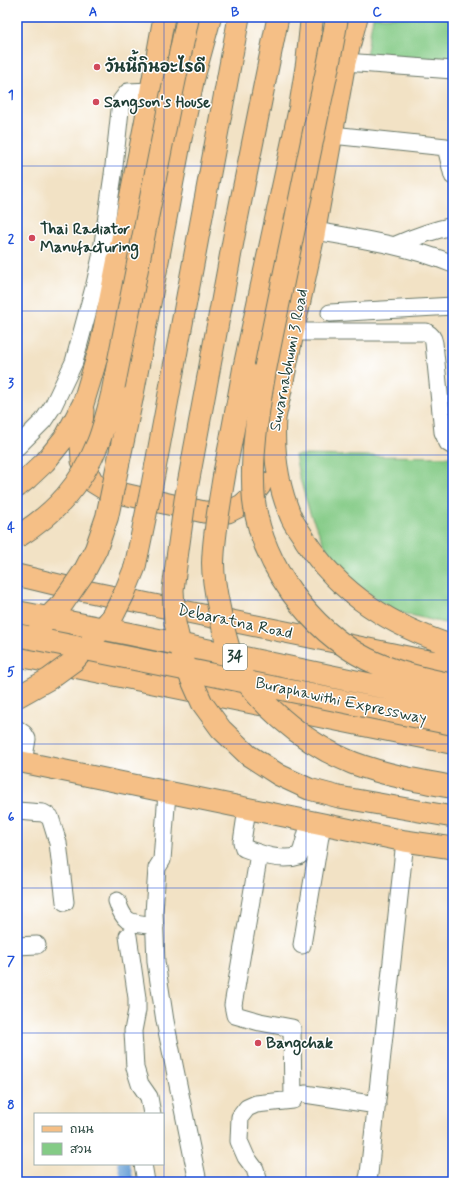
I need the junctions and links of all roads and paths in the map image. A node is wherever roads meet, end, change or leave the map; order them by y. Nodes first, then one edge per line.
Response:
1 (164, 17) edge
2 (188, 17) edge
3 (210, 17) edge
4 (239, 17) edge
5 (278, 17) edge
6 (312, 17) edge
7 (337, 17) edge
8 (357, 17) edge
9 (345, 62) junction
10 (453, 70) edge
11 (150, 91) junction
12 (332, 135) junction
13 (453, 176) edge
14 (453, 226) edge
15 (315, 230) junction
16 (396, 245) junction
17 (453, 264) edge
18 (453, 306) edge
19 (330, 314) dead end
20 (292, 332) junction
21 (83, 404) junction
22 (274, 441) junction
23 (453, 446) edge
24 (17, 447) edge
25 (17, 487) edge
26 (17, 537) edge
27 (17, 576) edge
28 (17, 613) edge
29 (17, 635) edge
30 (17, 646) edge
31 (453, 646) edge
32 (17, 655) edge
33 (453, 664) edge
34 (453, 686) edge
35 (17, 697) edge
36 (453, 701) edge
37 (453, 724) edge
38 (17, 729) edge
39 (453, 743) edge
40 (20, 761) edge
41 (453, 787) edge
42 (167, 792) junction
43 (247, 809) junction
44 (17, 812) edge
45 (453, 817) edge
46 (316, 823) junction
47 (405, 841) junction
48 (453, 848) edge
49 (259, 854) junction
50 (117, 901) dead end
51 (65, 902) dead end
52 (155, 919) junction
53 (128, 936) dead end
54 (37, 945) dead end
55 (302, 945) dead end
56 (17, 946) edge
57 (305, 1094) dead end
58 (377, 1105) junction
59 (152, 1113) edge
60 (143, 1165) edge
61 (146, 1182) edge
62 (198, 1182) edge
63 (259, 1182) edge
64 (367, 1182) edge

1 - 11 main road
2 - 26 highway, bridge
3 - 30 highway, bridge
4 - 35 main road, bridge
5 - 45 main road, bridge
6 - 41 highway, bridge
7 - 34 highway, bridge
8 - 9 main road, Suvarnabhumi 3 Road
9 - 10 street
9 - 12 main road, Suvarnabhumi 3 Road
11 - 21 main road
11 - 24 street
12 - 13 street
12 - 15 main road, Suvarnabhumi 3 Road
14 - 16 street
15 - 16 street
15 - 20 main road, Suvarnabhumi 3 Road
16 - 17 street
18 - 19 street
20 - 22 main road, Suvarnabhumi 3 Road
20 - 23 street
21 - 22 main road
21 - 25 main road
22 - 31 main road, Suvarnabhumi 3 Road
27 - 33 main road, Debaratna Road / 34
28 - 36 highway, Buraphawithi Expressway, bridge
29 - 37 highway, Buraphawithi Expressway, bridge
32 - 39 highway
38 - 40 street
40 - 42 main road
42 - 43 main road
42 - 52 street
43 - 46 main road
43 - 49 street
44 - 51 street
46 - 47 main road
46 - 49 street
46 - 55 street
47 - 48 main road
47 - 58 street
49 - 63 street
50 - 52 street
52 - 62 street
53 - 59 street
54 - 56 street
57 - 58 street
58 - 64 street
60 - 61 street

